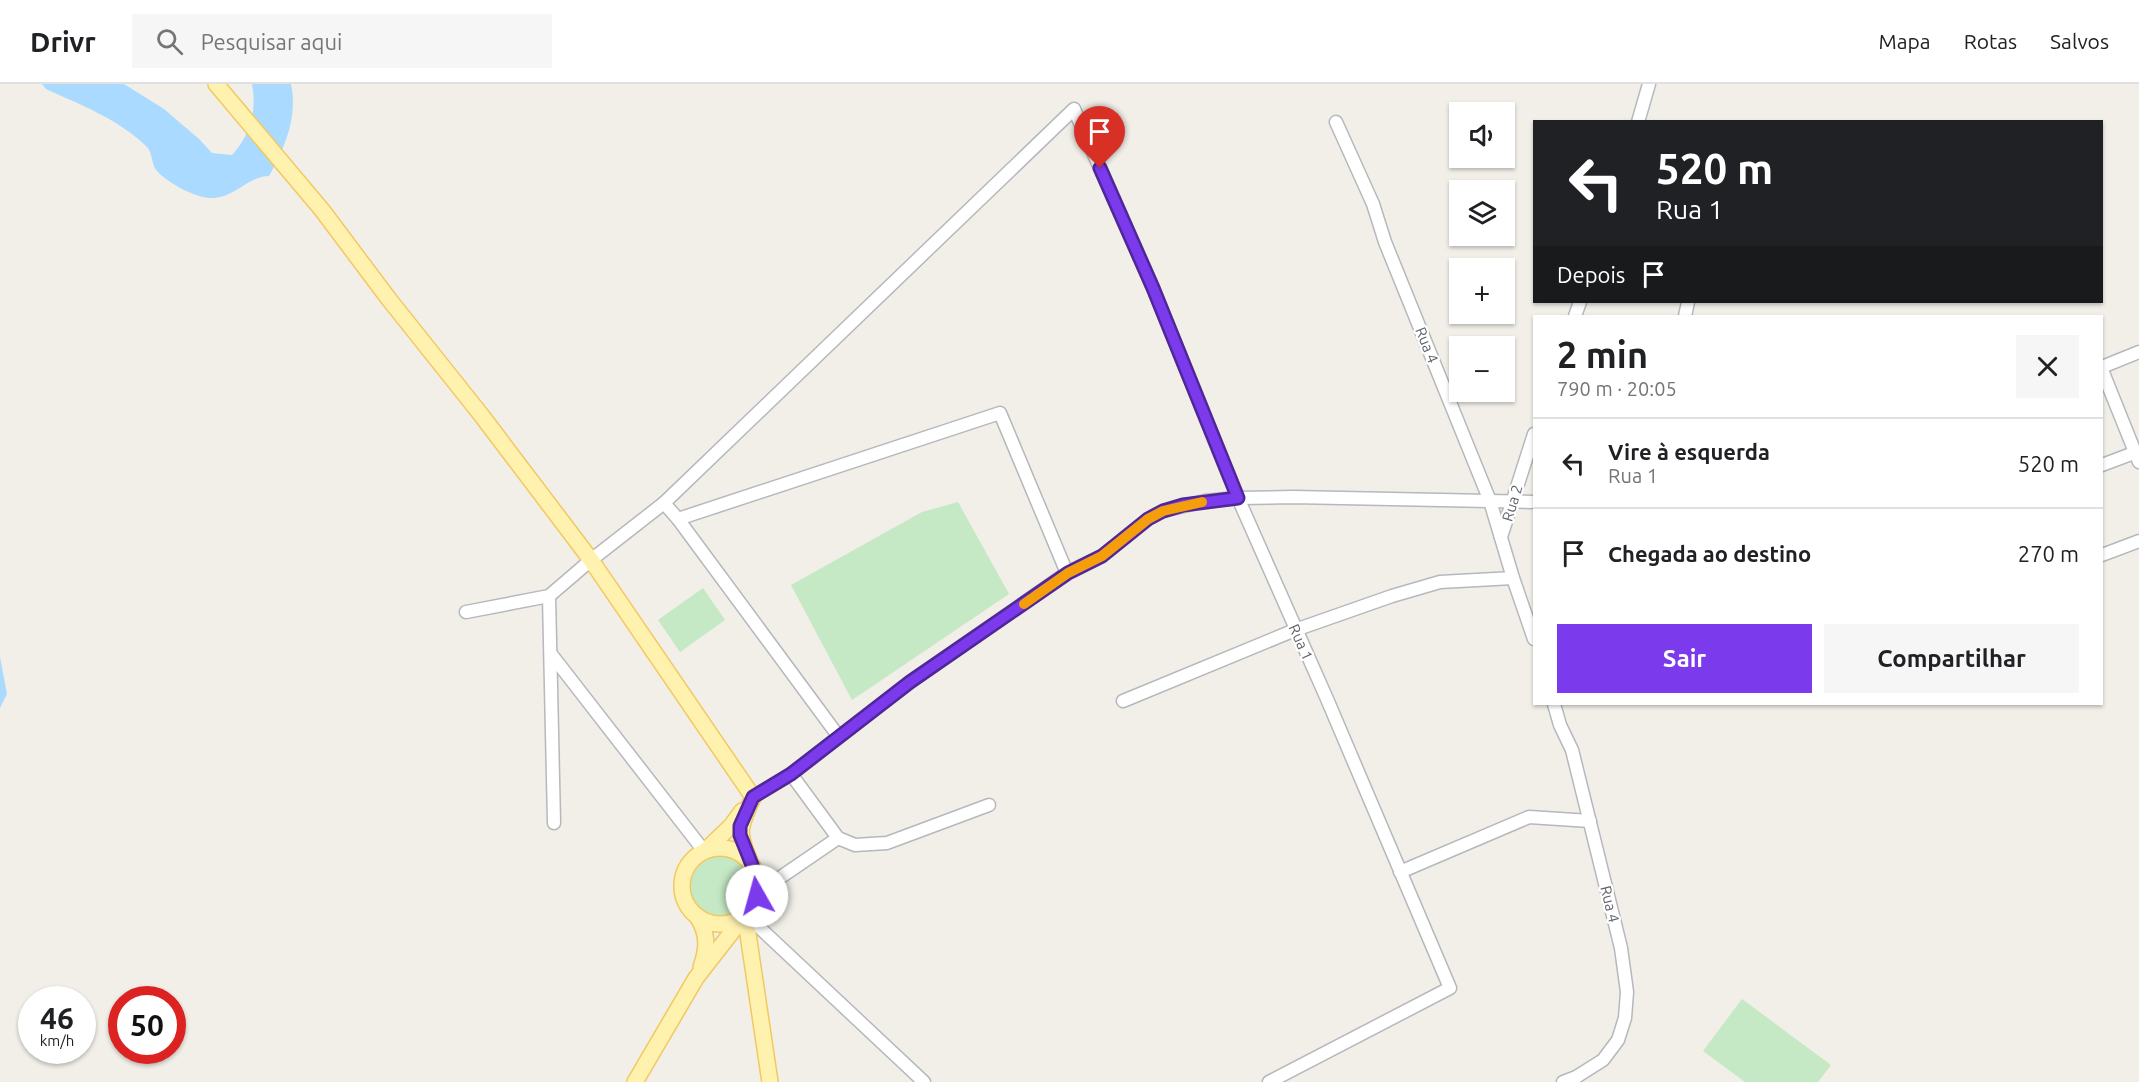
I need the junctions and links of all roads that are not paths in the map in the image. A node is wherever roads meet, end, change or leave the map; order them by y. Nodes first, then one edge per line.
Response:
1 (216, 84) edge
2 (1649, 84) edge
3 (1639, 120) edge
4 (1336, 122) dead end
5 (2139, 352) edge
6 (2103, 369) edge
7 (2103, 371) edge
8 (1533, 437) edge
9 (2138, 455) edge
10 (2103, 465) edge
11 (1238, 498) junction
12 (1490, 501) junction
13 (1513, 501) junction
14 (1533, 502) edge
15 (664, 503) junction
16 (678, 519) junction
17 (1501, 537) junction
18 (2139, 541) edge
19 (2103, 555) edge
20 (591, 560) junction
21 (1068, 573) junction
22 (1513, 578) junction
23 (549, 596) junction
24 (466, 612) dead end
25 (1295, 630) junction
26 (1533, 636) edge
27 (551, 654) junction
28 (1123, 701) dead end
29 (1554, 705) edge
30 (839, 737) junction
31 (791, 774) junction
32 (753, 797) junction
33 (989, 805) dead end
34 (1590, 821) junction
35 (554, 824) dead end
36 (838, 838) junction
37 (705, 851) junction
38 (753, 867) junction
39 (1401, 872) junction
40 (777, 879) junction
41 (750, 908) junction
42 (697, 916) junction
43 (696, 978) junction
44 (1577, 1079) edge
45 (1273, 1081) edge
46 (635, 1082) edge
47 (770, 1082) edge
48 (924, 1082) edge
49 (1563, 1082) edge

1 - 20 main road
2 - 3 street
4 - 12 street, Rua 4
5 - 6 street
7 - 9 street
8 - 13 street, Rua 2
9 - 10 street
11 - 12 street
11 - 15 street, Rua 1
11 - 21 street
11 - 25 street, Rua 1
12 - 13 street
12 - 17 street, Rua 4
13 - 14 street
13 - 17 street, Rua 2
15 - 16 street
15 - 20 street
16 - 21 street
16 - 30 street
17 - 22 street, Rua 4
18 - 19 street
20 - 23 street
20 - 32 main road
21 - 30 street
22 - 25 street
22 - 26 street, Rua 4
23 - 24 street
23 - 27 street
25 - 28 street
25 - 39 street, Rua 1
27 - 35 street
27 - 37 street
29 - 34 street, Rua 4
30 - 31 street
31 - 32 street
31 - 36 street
32 - 37 main road
32 - 38 main road
33 - 36 street
34 - 39 street
34 - 44 street, Rua 4
36 - 40 street
37 - 38 main road
37 - 42 main road
38 - 40 street
38 - 41 main road
39 - 45 street, Rua 1
40 - 41 street
41 - 42 main road
41 - 43 main road
41 - 47 main road
41 - 48 street
42 - 43 main road
43 - 46 main road
44 - 49 street, Rua 4

